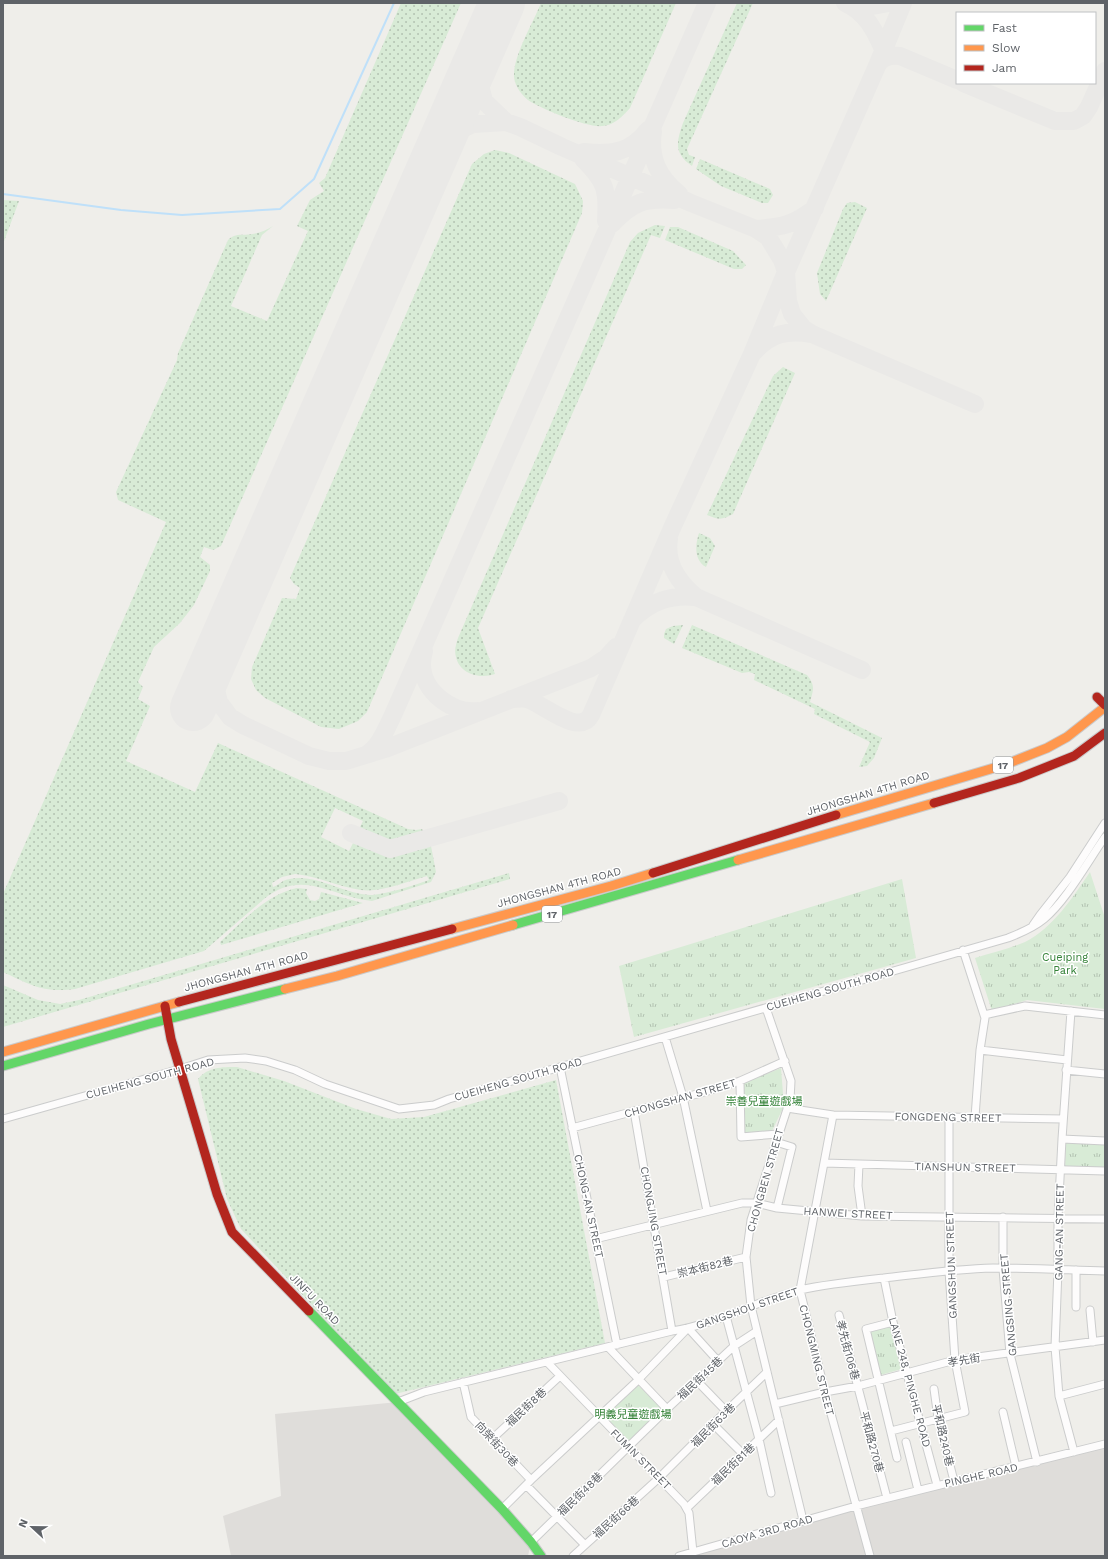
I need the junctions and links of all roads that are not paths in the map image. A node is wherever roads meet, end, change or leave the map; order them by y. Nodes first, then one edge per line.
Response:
1 (1097, 697) dead end
2 (1105, 706) edge
3 (1105, 734) edge
4 (1105, 823) edge
5 (1105, 837) edge
6 (1032, 927) junction
7 (963, 950) junction
8 (165, 1006) junction
9 (766, 1008) junction
10 (1071, 1011) junction
11 (1105, 1015) edge
12 (984, 1016) junction
13 (168, 1020) junction
14 (665, 1037) junction
15 (980, 1050) junction
16 (3, 1052) edge
17 (1067, 1060) junction
18 (785, 1061) junction
19 (3, 1066) edge
20 (560, 1067) junction
21 (180, 1069) junction
22 (1066, 1070) junction
23 (1105, 1074) edge
24 (740, 1081) junction
25 (683, 1097) junction
26 (787, 1108) junction
27 (634, 1111) junction
28 (833, 1115) junction
29 (949, 1117) junction
30 (975, 1117) junction
31 (3, 1119) edge
32 (1063, 1119) junction
33 (572, 1128) junction
34 (778, 1134) junction
35 (1062, 1139) junction
36 (1105, 1141) edge
37 (776, 1142) junction
38 (824, 1163) junction
39 (859, 1164) junction
40 (948, 1167) junction
41 (1061, 1169) junction
42 (1105, 1171) edge
43 (756, 1203) junction
44 (777, 1208) junction
45 (707, 1211) junction
46 (815, 1212) junction
47 (862, 1216) junction
48 (949, 1216) junction
49 (1002, 1217) junction
50 (1058, 1218) junction
51 (1105, 1219) edge
52 (654, 1225) junction
53 (595, 1239) junction
54 (746, 1257) junction
55 (1003, 1269) junction
56 (1058, 1270) junction
57 (1076, 1270) junction
58 (949, 1271) junction
59 (1105, 1271) edge
60 (664, 1277) junction
61 (884, 1278) junction
62 (800, 1290) junction
63 (751, 1306) junction
64 (1076, 1307) dead end
65 (1090, 1310) dead end
66 (839, 1315) dead end
67 (726, 1316) junction
68 (893, 1322) junction
69 (688, 1328) junction
70 (672, 1331) junction
71 (756, 1331) junction
72 (1105, 1340) edge
73 (1093, 1342) junction
74 (617, 1345) junction
75 (734, 1346) junction
76 (608, 1347) junction
77 (1055, 1347) junction
78 (1010, 1354) junction
79 (955, 1360) junction
80 (718, 1361) junction
81 (547, 1362) junction
82 (767, 1372) junction
83 (907, 1373) junction
84 (560, 1376) junction
85 (639, 1379) junction
86 (878, 1380) junction
87 (697, 1381) junction
88 (463, 1382) junction
89 (1105, 1384) edge
90 (858, 1386) junction
91 (934, 1389) dead end
92 (746, 1392) junction
93 (825, 1392) junction
94 (1059, 1396) junction
95 (398, 1402) junction
96 (775, 1404) junction
97 (667, 1409) junction
98 (726, 1411) junction
99 (1004, 1412) dead end
100 (600, 1417) junction
101 (938, 1418) junction
102 (779, 1420) junction
103 (920, 1422) junction
104 (712, 1424) junction
105 (891, 1431) junction
106 (492, 1439) junction
107 (759, 1439) junction
108 (906, 1442) dead end
109 (1105, 1444) edge
110 (629, 1447) junction
111 (1074, 1452) junction
112 (743, 1454) junction
113 (897, 1458) dead end
114 (1038, 1462) junction
115 (1016, 1467) junction
116 (659, 1478) junction
117 (954, 1481) junction
118 (528, 1482) junction
119 (937, 1485) junction
120 (918, 1490) junction
121 (771, 1493) dead end
122 (887, 1498) junction
123 (856, 1506) junction
124 (687, 1508) junction
125 (502, 1509) junction
126 (556, 1517) junction
127 (803, 1520) junction
128 (531, 1542) junction
129 (585, 1545) junction
130 (694, 1552) junction
131 (541, 1556) edge
132 (573, 1556) edge
133 (679, 1556) edge
134 (870, 1556) edge

1 - 2 main road
2 - 8 main road, JHONGSHAN 4TH ROAD / 17
3 - 13 main road, JHONGSHAN 4TH ROAD / 17
4 - 6 street
5 - 6 street, CUEIHENG SOUTH ROAD
6 - 7 street, CUEIHENG SOUTH ROAD
7 - 9 street, CUEIHENG SOUTH ROAD
7 - 12 street
8 - 13 main road, JINFU ROAD
8 - 16 main road, JHONGSHAN 4TH ROAD / 17
9 - 14 street, CUEIHENG SOUTH ROAD
9 - 18 street, CHONGBEN STREET
10 - 11 street
10 - 12 street
10 - 17 street, GANG-AN STREET
12 - 15 street
13 - 19 main road, JHONGSHAN 4TH ROAD / 17
13 - 21 main road, JINFU ROAD
14 - 20 street, CUEIHENG SOUTH ROAD
14 - 25 street
15 - 17 street
15 - 30 street
17 - 22 street, GANG-AN STREET
18 - 24 street, CHONGSHAN STREET
18 - 26 street, CHONGBEN STREET
20 - 21 street, CUEIHENG SOUTH ROAD
20 - 33 street, CHONG-AN STREET
21 - 31 street, CUEIHENG SOUTH ROAD
21 - 95 main road, JINFU ROAD
22 - 23 street
22 - 32 street, GANG-AN STREET
24 - 25 street, CHONGSHAN STREET
24 - 34 street
25 - 27 street, CHONGSHAN STREET
25 - 45 street
26 - 28 street, FONGDENG STREET
26 - 34 street, CHONGBEN STREET
27 - 33 street, CHONGSHAN STREET
27 - 52 street, CHONGJING STREET
28 - 29 street, FONGDENG STREET
28 - 38 street, CHONGMING STREET
29 - 30 street, FONGDENG STREET
29 - 40 street, GANGSHUN STREET
30 - 32 street, FONGDENG STREET
32 - 35 street, GANG-AN STREET
33 - 53 street, CHONG-AN STREET
34 - 37 street, CHONGBEN STREET
35 - 36 street
35 - 41 street, GANG-AN STREET
37 - 43 street, CHONGBEN STREET
37 - 44 street
38 - 39 street, TIANSHUN STREET
38 - 46 street, CHONGMING STREET
39 - 40 street, TIANSHUN STREET
39 - 47 street
40 - 41 street, TIANSHUN STREET
40 - 48 street, GANGSHUN STREET
41 - 42 street, TIANSHUN STREET
41 - 50 street, GANG-AN STREET
43 - 44 street, HANWEI STREET
43 - 45 street, HANWEI STREET
43 - 54 street, CHONGBEN STREET
44 - 46 street, HANWEI STREET
45 - 52 street, HANWEI STREET
46 - 47 street, HANWEI STREET
46 - 62 street, CHONGMING STREET
47 - 48 street, HANWEI STREET
48 - 49 street, HANWEI STREET
48 - 58 street, GANGSHUN STREET
49 - 50 street, HANWEI STREET
49 - 55 street, GANGSING STREET
50 - 51 street, HANWEI STREET
50 - 56 street, GANG-AN STREET
52 - 53 street, HANWEI STREET
52 - 60 street, CHONGJING STREET
53 - 74 street, CHONG-AN STREET
54 - 60 street, 崇本街82巷
54 - 63 street, CHONGBEN STREET
55 - 56 street, GANGSHOU STREET
55 - 58 street, GANGSHOU STREET
55 - 78 street, GANGSING STREET
56 - 57 street, GANGSHOU STREET
56 - 77 street, GANG-AN STREET
57 - 59 street, GANGSHOU STREET
57 - 64 street
58 - 61 street, GANGSHOU STREET
58 - 79 street, GANGSHUN STREET
60 - 70 street, CHONGJING STREET
61 - 62 street, GANGSHOU STREET
61 - 68 street, LANE 248, PINGHE ROAD
62 - 63 street, GANGSHOU STREET
62 - 93 street, CHONGMING STREET
63 - 67 street, GANGSHOU STREET
63 - 71 street, CHONGBEN STREET
65 - 73 street
66 - 90 street, 孝先街106巷
67 - 69 street, GANGSHOU STREET
67 - 75 street
68 - 83 street, LANE 248, PINGHE ROAD
68 - 86 street
69 - 70 street, GANGSHOU STREET
69 - 80 street
69 - 85 street
70 - 74 street, GANGSHOU STREET
71 - 75 street, 福民街45巷
71 - 82 street, CHONGBEN STREET
72 - 73 street, 孝先街
73 - 77 street, 孝先街
74 - 76 street, GANGSHOU STREET
75 - 80 street, 福民街45巷
75 - 92 street
76 - 81 street, GANGSHOU STREET
76 - 85 street
77 - 78 street, 孝先街
77 - 94 street, GANG-AN STREET
78 - 79 street, 孝先街
78 - 114 street, GANGSING STREET
79 - 83 street, 孝先街
79 - 101 street, GANGSHUN STREET
80 - 87 street, 福民街45巷
81 - 84 street, FUMIN STREET
81 - 88 street, GANGSHOU STREET
82 - 92 street, 福民街63巷
82 - 96 street, CHONGBEN STREET
83 - 86 street, 孝先街
83 - 103 street, LANE 248, PINGHE ROAD
84 - 100 street, FUMIN STREET
84 - 106 street, 福民街8巷
85 - 97 street
85 - 100 street
86 - 90 street, 孝先街
86 - 105 street
87 - 97 street, 福民街45巷
87 - 98 street
88 - 95 street, GANGSHOU STREET
88 - 106 street, 向榮街30巷
89 - 94 street
90 - 93 street, 孝先街
90 - 122 street, 平和路270巷
91 - 101 street, 平和路240巷
92 - 98 street, 福民街63巷
92 - 107 street
93 - 96 street, 孝先街
93 - 123 street, CHONGMING STREET
94 - 111 street, GANG-AN STREET
95 - 125 main road, JINFU ROAD
96 - 102 street, CHONGBEN STREET
97 - 110 street, 福民街45巷
98 - 104 street, 福民街63巷
99 - 115 street
100 - 110 street, FUMIN STREET
100 - 118 street
101 - 103 street
101 - 117 street, 平和路240巷
102 - 107 street, 福民街81巷
102 - 127 street, CHONGBEN STREET
103 - 105 street
103 - 119 street, LANE 248, PINGHE ROAD
104 - 112 street
104 - 116 street, 福民街63巷
105 - 113 street
106 - 118 street, 向榮街30巷
107 - 112 street, 福民街81巷
107 - 121 street
108 - 120 street
109 - 111 street, PINGHE ROAD
110 - 116 street, FUMIN STREET
110 - 126 street, 福民街48巷
111 - 114 street, PINGHE ROAD
112 - 124 street, 福民街81巷
114 - 115 street, PINGHE ROAD
115 - 117 street, PINGHE ROAD
116 - 124 street, FUMIN STREET
116 - 129 street, 福民街66巷
117 - 119 street, PINGHE ROAD
118 - 125 street
118 - 126 street, 向榮街30巷
119 - 120 street, PINGHE ROAD
120 - 122 street, PINGHE ROAD
122 - 123 street, PINGHE ROAD
123 - 127 street, CAOYA 3RD ROAD
123 - 134 street, CHONGMING STREET
124 - 130 street
125 - 128 main road, JINFU ROAD
126 - 128 street, 福民街48巷
126 - 129 street, 向榮街30巷
127 - 130 street, CAOYA 3RD ROAD
128 - 131 main road, JINFU ROAD
129 - 132 street, 福民街66巷
130 - 133 street, CAOYA 3RD ROAD

